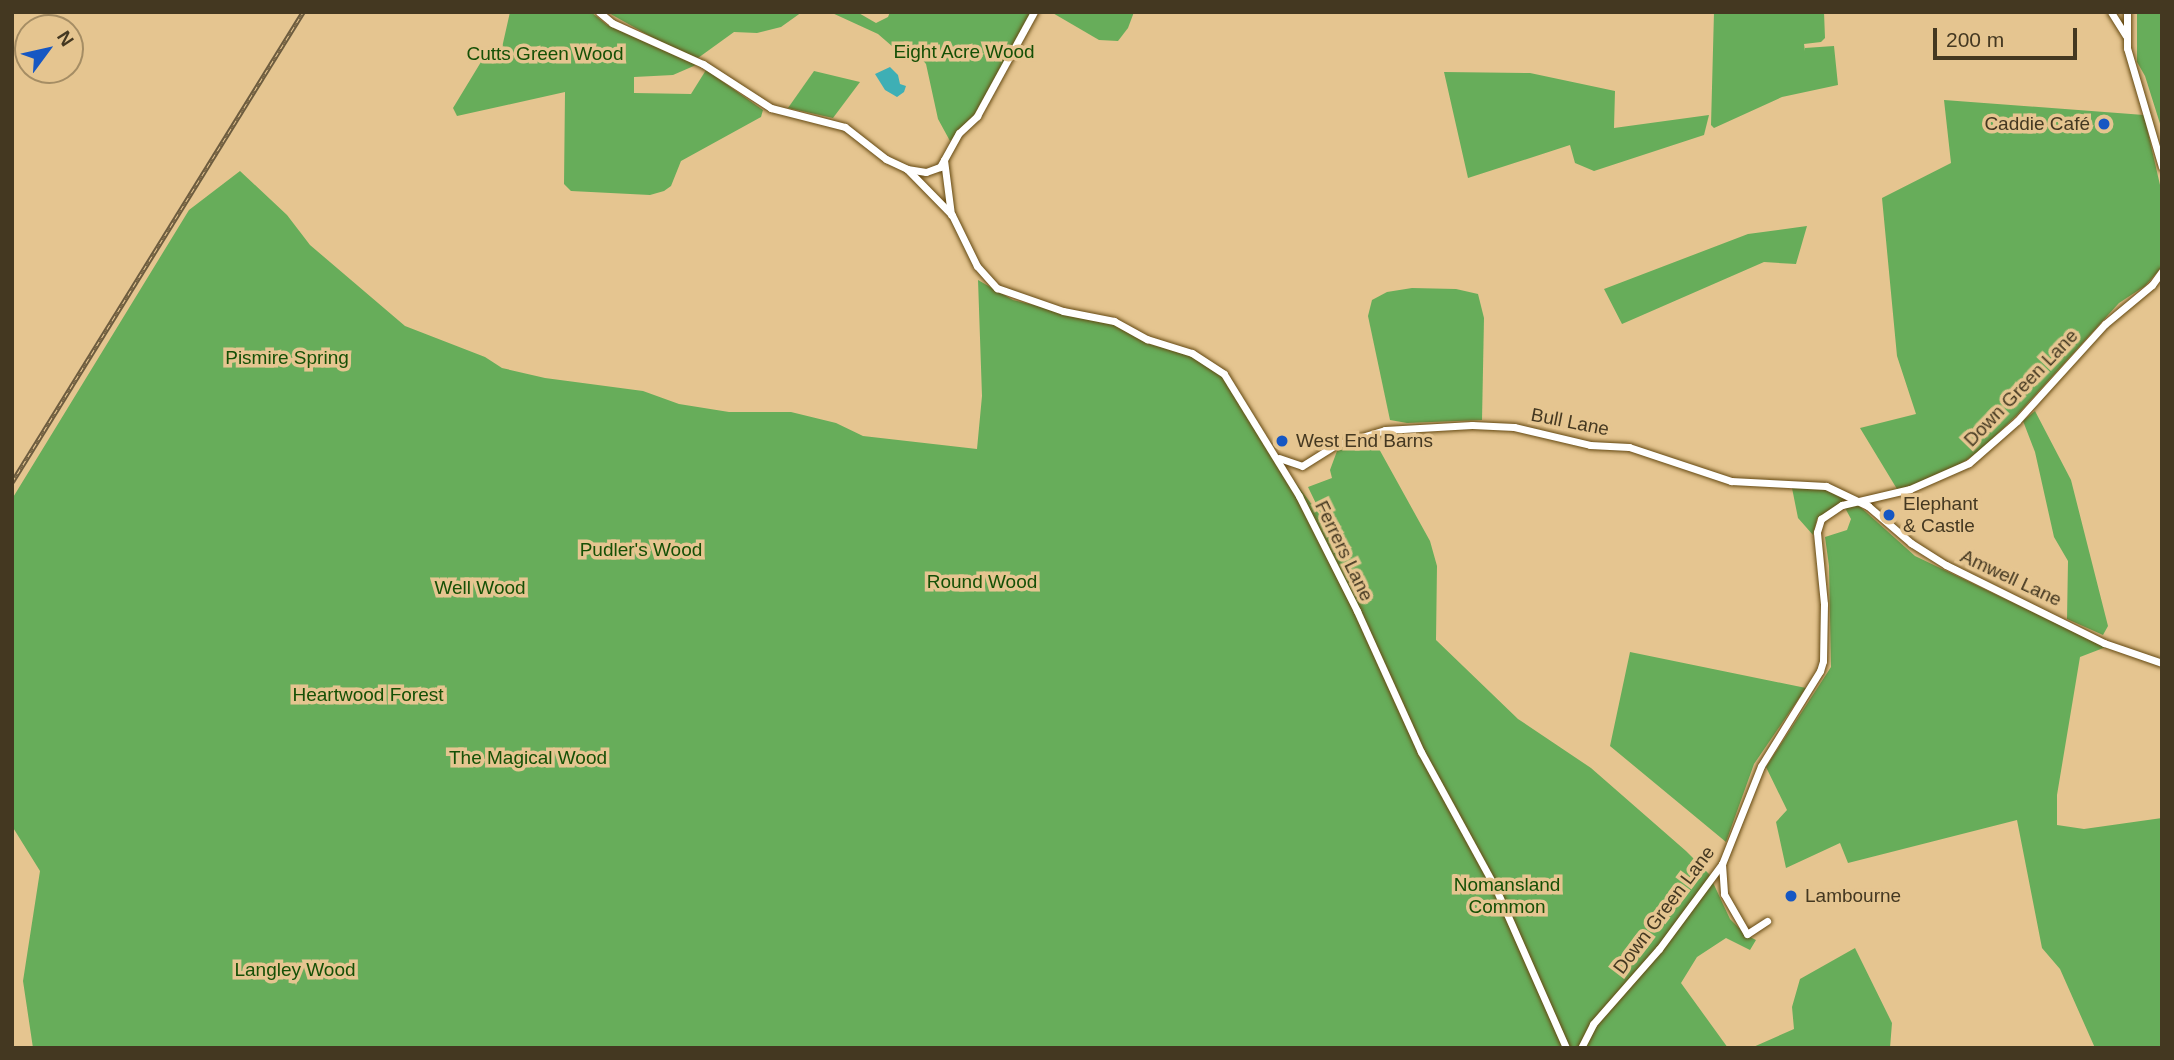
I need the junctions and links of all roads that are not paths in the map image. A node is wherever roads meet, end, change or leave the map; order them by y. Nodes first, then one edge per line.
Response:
1 (599, 12) edge
2 (1034, 12) edge
3 (2111, 12) edge
4 (2127, 12) edge
5 (2126, 36) junction
6 (944, 160) junction
7 (2162, 167) edge
8 (907, 169) junction
9 (951, 215) junction
10 (2162, 271) edge
11 (1278, 458) junction
12 (1858, 500) junction
13 (2162, 663) edge
14 (1722, 864) junction
15 (1710, 879) junction
16 (1724, 886) junction
17 (1767, 921) dead end
18 (1566, 1048) edge
19 (1581, 1048) edge

1 - 8 street, Ferrers Lane
2 - 6 street
3 - 5 street
4 - 5 street
5 - 7 street
6 - 8 street
6 - 9 street, Ferrers Lane
8 - 9 street, Ferrers Lane
9 - 11 street, Ferrers Lane
10 - 12 street, Down Green Lane
11 - 12 street, Bull Lane
11 - 18 street, Ferrers Lane
12 - 13 street, Amwell Lane
12 - 14 street, Down Green Lane
14 - 15 street, Down Green Lane
14 - 16 street
15 - 16 street
15 - 19 street, Down Green Lane
16 - 17 street

